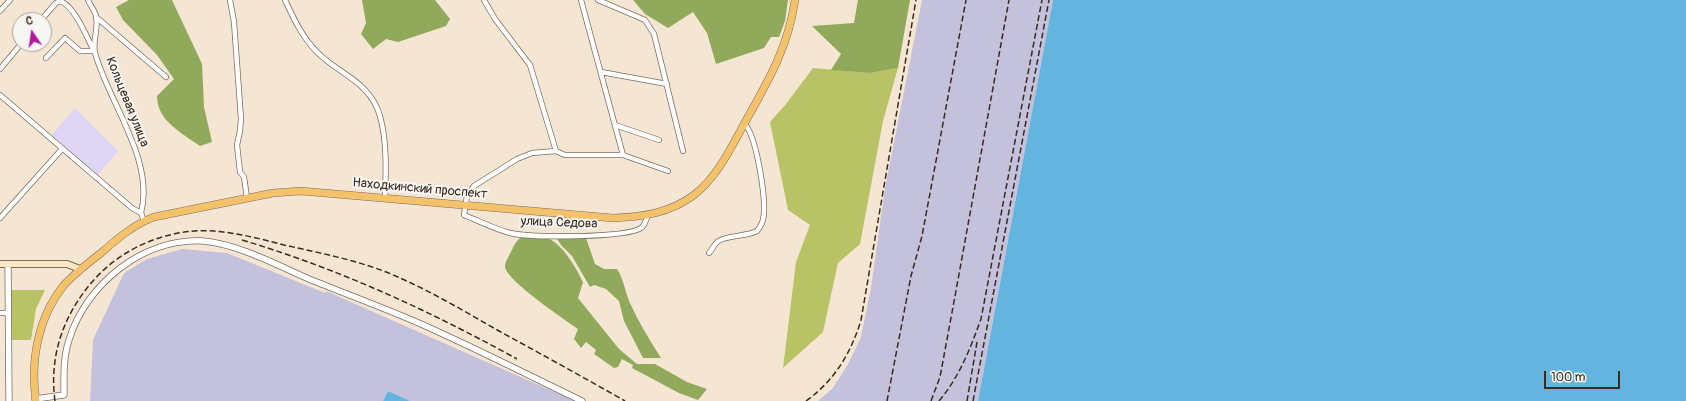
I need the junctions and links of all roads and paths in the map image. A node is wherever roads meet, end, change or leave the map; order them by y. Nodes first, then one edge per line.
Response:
1 (10, 0) edge
2 (88, 0) edge
3 (230, 0) edge
4 (285, 0) edge
5 (484, 0) edge
6 (581, 0) edge
7 (598, 0) edge
8 (795, 0) edge
9 (0, 11) edge
10 (48, 12) edge
11 (96, 17) junction
12 (94, 51) junction
13 (14, 52) edge
14 (46, 58) dead end
15 (0, 69) edge
16 (601, 72) junction
17 (166, 77) dead end
18 (667, 84) junction
19 (0, 95) edge
20 (744, 123) junction
21 (615, 125) junction
22 (659, 140) dead end
23 (62, 149) junction
24 (556, 151) junction
25 (683, 151) dead end
26 (623, 155) junction
27 (668, 171) dead end
28 (247, 198) junction
29 (385, 198) junction
30 (466, 205) junction
31 (141, 213) junction
32 (648, 215) junction
33 (0, 218) edge
34 (144, 221) junction
35 (710, 253) dead end
36 (0, 264) edge
37 (8, 264) junction
38 (80, 269) junction
39 (0, 313) edge
40 (9, 313) junction
41 (64, 395) junction
42 (36, 400) edge
43 (9, 401) edge
44 (66, 401) edge
45 (582, 401) edge

1 - 9 street
2 - 11 street, Кольцевая улица
3 - 28 street
4 - 29 street
5 - 24 street
6 - 16 street
7 - 18 street
8 - 20 main road, Находкинский проспект
10 - 12 street
11 - 12 street, Кольцевая улица
11 - 17 street
12 - 14 street
12 - 31 street, Кольцевая улица
13 - 15 street
16 - 18 street
16 - 21 street
18 - 25 street
19 - 23 street
20 - 32 main road, Находкинский проспект
20 - 35 street
21 - 22 street
21 - 26 street
23 - 31 street
23 - 33 street
24 - 26 street
24 - 30 street
26 - 27 street
28 - 29 main road, Находкинский проспект
28 - 34 main road, Находкинский проспект
29 - 30 main road, Находкинский проспект
30 - 32 main road, Находкинский проспект
30 - 32 street, улица Седова
31 - 34 street, Кольцевая улица
34 - 38 main road, Находкинский проспект
36 - 37 main road
37 - 38 main road
37 - 40 street
38 - 42 main road, Находкинский проспект
39 - 40 street
40 - 43 street
41 - 42 street
41 - 44 street
41 - 45 street

